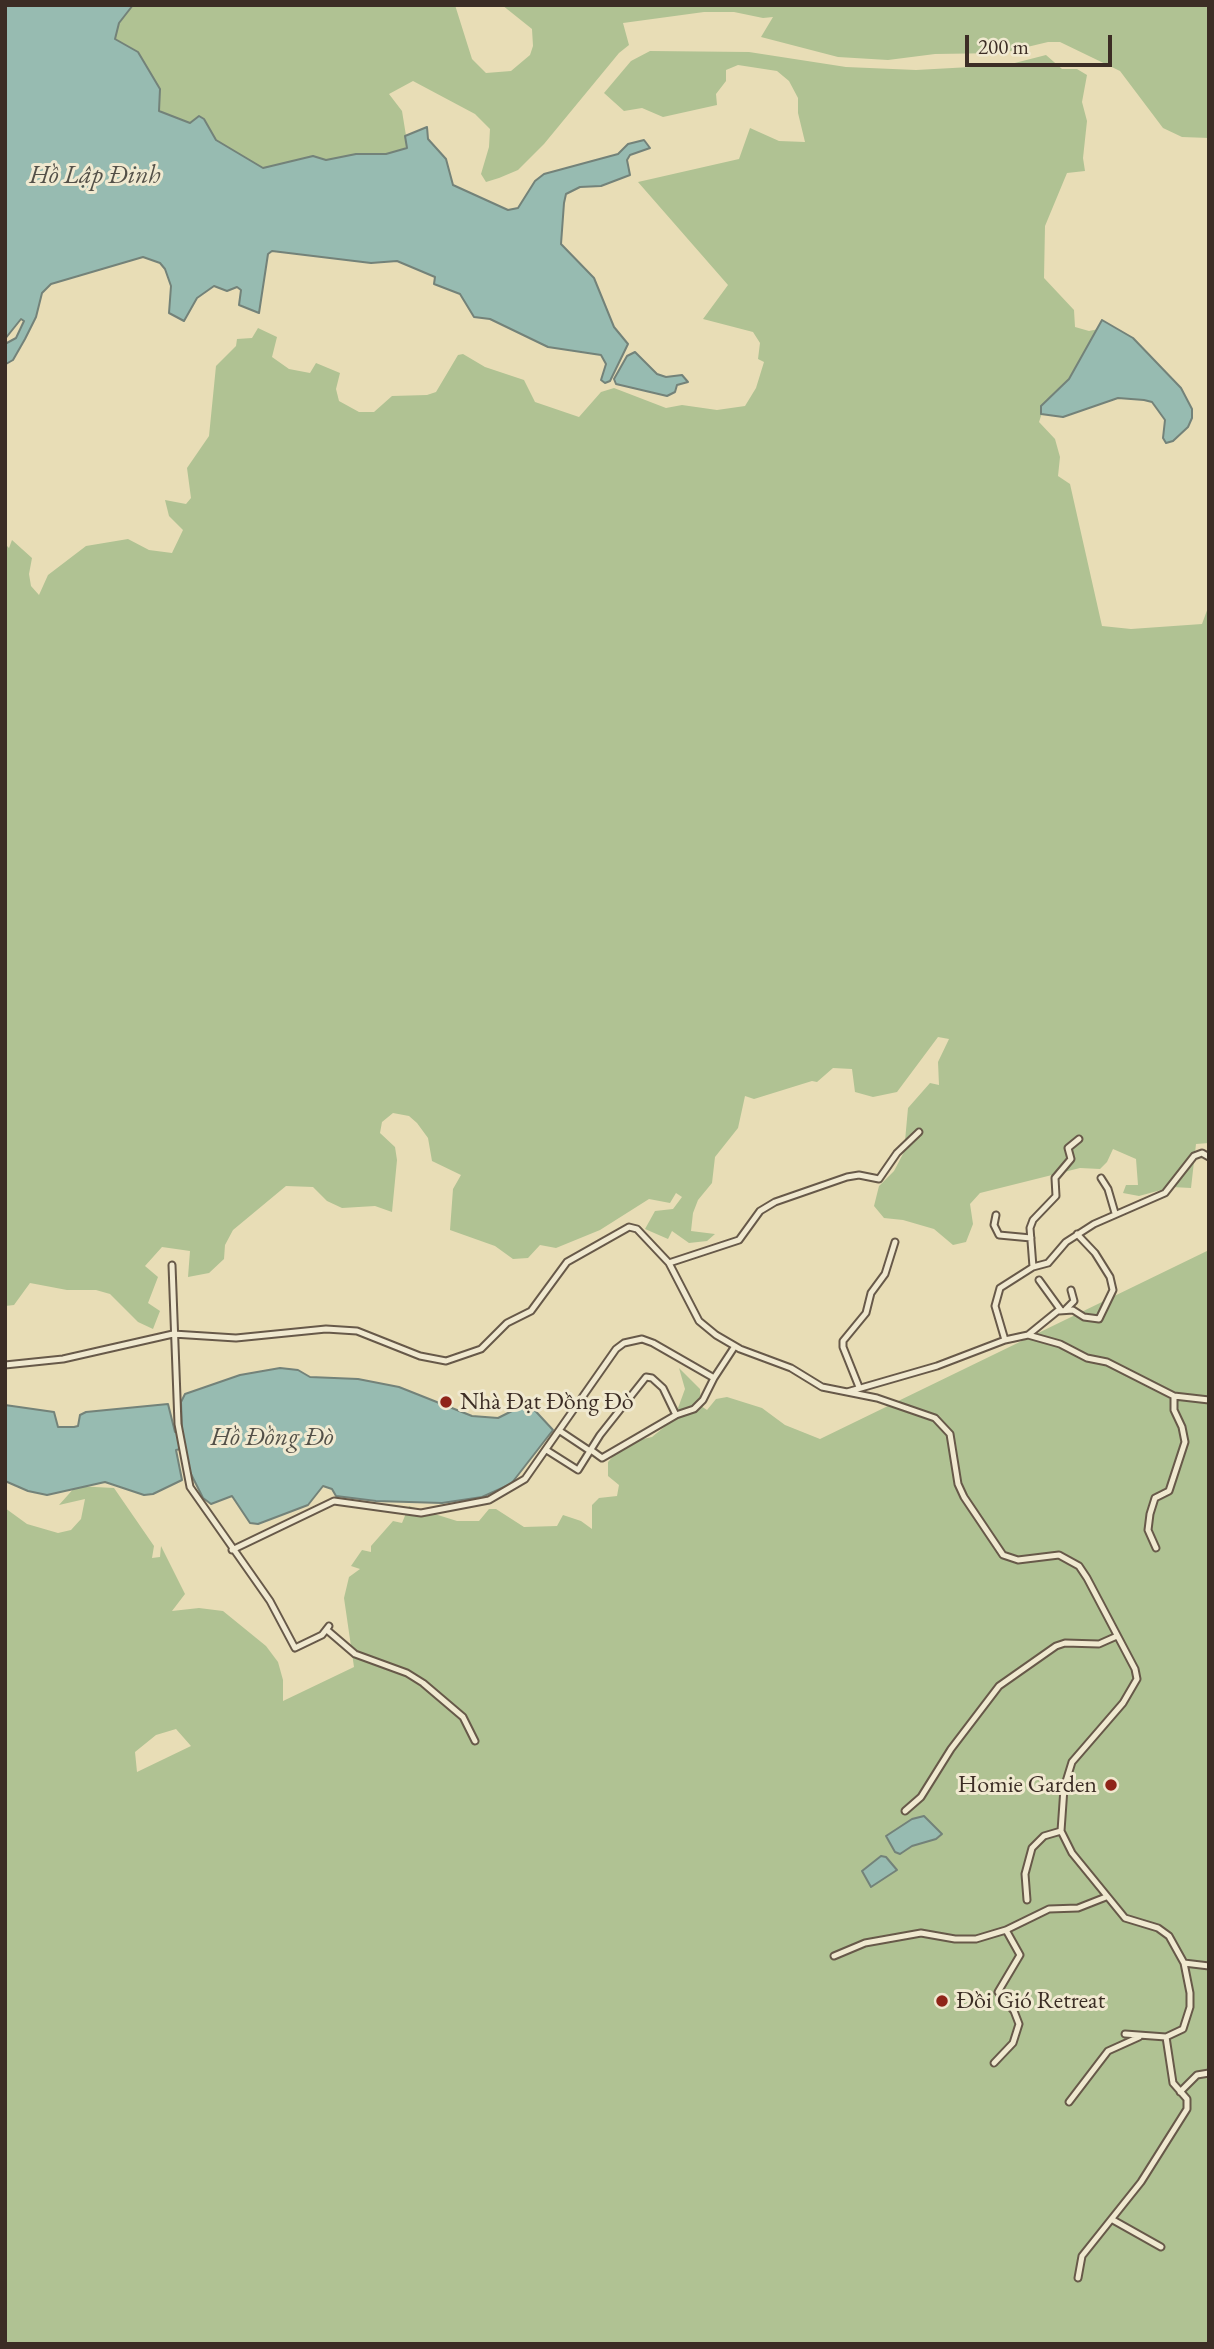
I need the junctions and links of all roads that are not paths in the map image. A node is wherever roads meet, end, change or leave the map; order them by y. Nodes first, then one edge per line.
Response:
1 (919, 1132) dead end
2 (1079, 1139) dead end
3 (1209, 1157) edge
4 (1101, 1178) dead end
5 (1115, 1213) junction
6 (996, 1215) dead end
7 (1077, 1234) junction
8 (1031, 1238) junction
9 (895, 1242) dead end
10 (669, 1263) junction
11 (172, 1265) dead end
12 (1033, 1267) junction
13 (1040, 1280) dead end
14 (1071, 1290) dead end
15 (1066, 1310) junction
16 (1059, 1311) junction
17 (173, 1334) junction
18 (1028, 1335) junction
19 (1005, 1340) junction
20 (735, 1346) junction
21 (5, 1364) edge
22 (714, 1378) junction
23 (859, 1387) junction
24 (844, 1393) junction
25 (1174, 1396) junction
26 (1209, 1400) edge
27 (676, 1415) junction
28 (559, 1430) junction
29 (591, 1450) junction
30 (548, 1451) junction
31 (1156, 1548) dead end
32 (232, 1550) junction
33 (1117, 1636) junction
34 (475, 1741) dead end
35 (905, 1811) dead end
36 (1061, 1831) junction
37 (1106, 1897) junction
38 (1027, 1900) dead end
39 (1006, 1930) junction
40 (834, 1956) dead end
41 (1184, 1963) junction
42 (1209, 1966) edge
43 (1125, 2034) dead end
44 (1166, 2036) junction
45 (1139, 2037) junction
46 (994, 2063) dead end
47 (1209, 2073) edge
48 (1180, 2092) junction
49 (1069, 2102) dead end
50 (1113, 2220) junction
51 (1161, 2247) dead end
52 (1078, 2278) dead end

1 - 10 street
2 - 8 street
3 - 5 street
4 - 5 street
5 - 7 street
6 - 8 street
7 - 12 street
7 - 15 street
8 - 12 street
9 - 23 street
10 - 17 street
10 - 20 street
11 - 17 street
12 - 19 street
13 - 16 street
14 - 15 street
15 - 16 street
16 - 18 street
17 - 21 street
17 - 32 street
18 - 19 street
18 - 25 street
19 - 23 street
20 - 22 street
20 - 24 street
22 - 27 street
22 - 28 street
23 - 24 street
24 - 33 street
25 - 26 street
25 - 31 street
27 - 29 street
27 - 29 street
28 - 29 street
28 - 30 street
29 - 30 street
30 - 32 street
32 - 34 street
33 - 35 street
33 - 36 street
36 - 37 street
36 - 38 street
37 - 39 street
37 - 41 street
39 - 40 street
39 - 46 street
41 - 42 street
41 - 44 street
43 - 45 street
44 - 45 street
44 - 48 street
45 - 49 street
47 - 48 street
48 - 50 street
50 - 51 street
50 - 52 street

